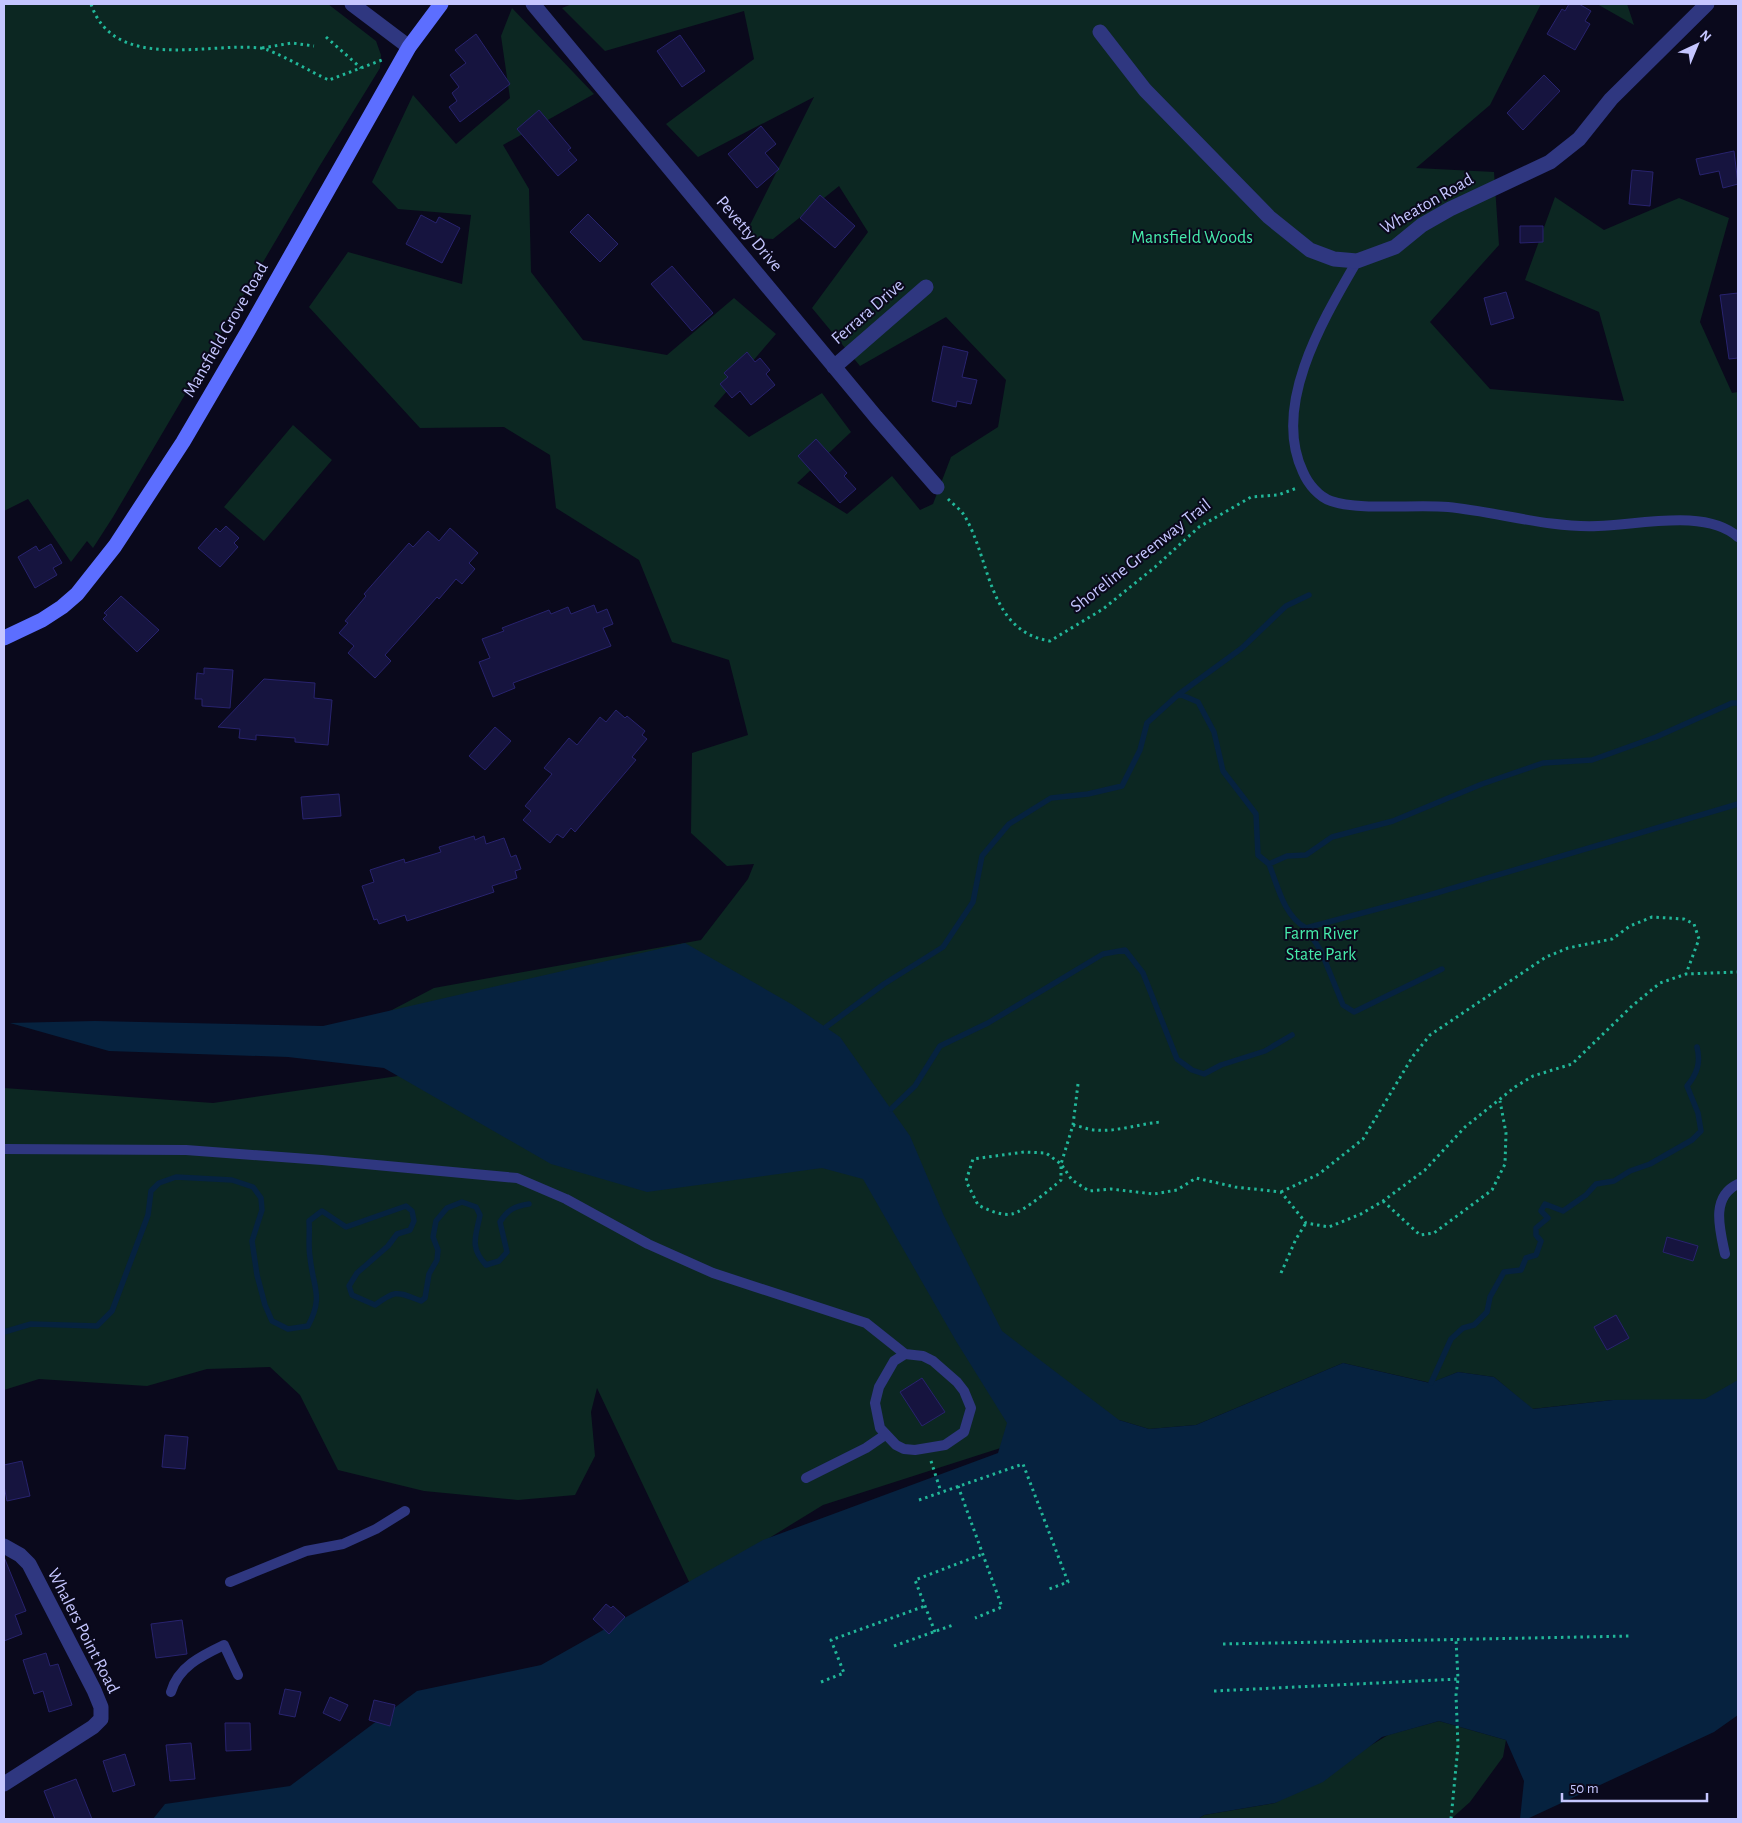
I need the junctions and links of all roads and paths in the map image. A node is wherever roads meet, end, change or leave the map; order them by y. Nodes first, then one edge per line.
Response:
1 (91, 4) edge
2 (352, 4) edge
3 (441, 4) edge
4 (533, 4) edge
5 (1707, 4) edge
6 (1100, 32) dead end
7 (326, 37) dead end
8 (314, 46) dead end
9 (261, 48) junction
10 (406, 53) junction
11 (361, 68) junction
12 (1357, 261) junction
13 (926, 286) dead end
14 (834, 366) junction
15 (1310, 484) junction
16 (937, 487) joint
17 (1738, 537) edge
18 (4, 638) edge
19 (1738, 972) edge
20 (1686, 974) junction
21 (1078, 1084) dead end
22 (1500, 1101) junction
23 (1160, 1122) dead end
24 (1072, 1125) junction
25 (4, 1149) edge
26 (1061, 1164) junction
27 (1738, 1184) edge
28 (1281, 1192) junction
29 (1383, 1201) junction
30 (1306, 1223) junction
31 (1725, 1254) dead end
32 (1282, 1272) dead end
33 (905, 1354) junction
34 (885, 1435) junction
35 (935, 1473) dead end
36 (806, 1478) dead end
37 (958, 1486) junction
38 (941, 1492) junction
39 (919, 1500) dead end
40 (405, 1511) dead end
41 (4, 1546) edge
42 (982, 1554) junction
43 (230, 1582) dead end
44 (1049, 1589) dead end
45 (925, 1606) junction
46 (974, 1618) dead end
47 (953, 1625) dead end
48 (935, 1632) junction
49 (1632, 1636) dead end
50 (1456, 1640) junction
51 (1223, 1644) dead end
52 (894, 1646) dead end
53 (238, 1674) dead end
54 (1458, 1679) junction
55 (821, 1682) dead end
56 (1214, 1691) dead end
57 (171, 1692) dead end
58 (4, 1784) edge
59 (1451, 1819) edge

1 - 9 path
2 - 10 street
3 - 10 street, Mansfield Grove Road
4 - 14 street, Pevetty Drive
5 - 12 street, Wheaton Road
6 - 12 street, Wheaton Road
7 - 11 path
8 - 9 path
9 - 11 path
10 - 11 path
10 - 18 street, Mansfield Grove Road
12 - 15 lane
13 - 14 street, Ferrara Drive
14 - 16 street, Pevetty Drive
15 - 16 path, Shoreline Greenway Trail
15 - 17 lane
19 - 20 path
20 - 22 path
20 - 28 path
21 - 24 path
22 - 29 path
22 - 29 path
23 - 24 path
24 - 26 path
25 - 33 lane
26 - 26 path
26 - 28 path
27 - 31 lane
28 - 30 path
29 - 30 path
30 - 32 path
33 - 34 lane
33 - 34 lane
34 - 36 lane
35 - 38 path
37 - 38 path
37 - 42 path
37 - 44 path
38 - 39 path
40 - 43 lane
41 - 58 street, Whalers Point Road
42 - 45 path
42 - 46 path
45 - 48 path
45 - 55 path
47 - 48 path
48 - 52 path
49 - 50 path
50 - 51 path
50 - 54 path
53 - 57 lane
54 - 56 path
54 - 59 path

